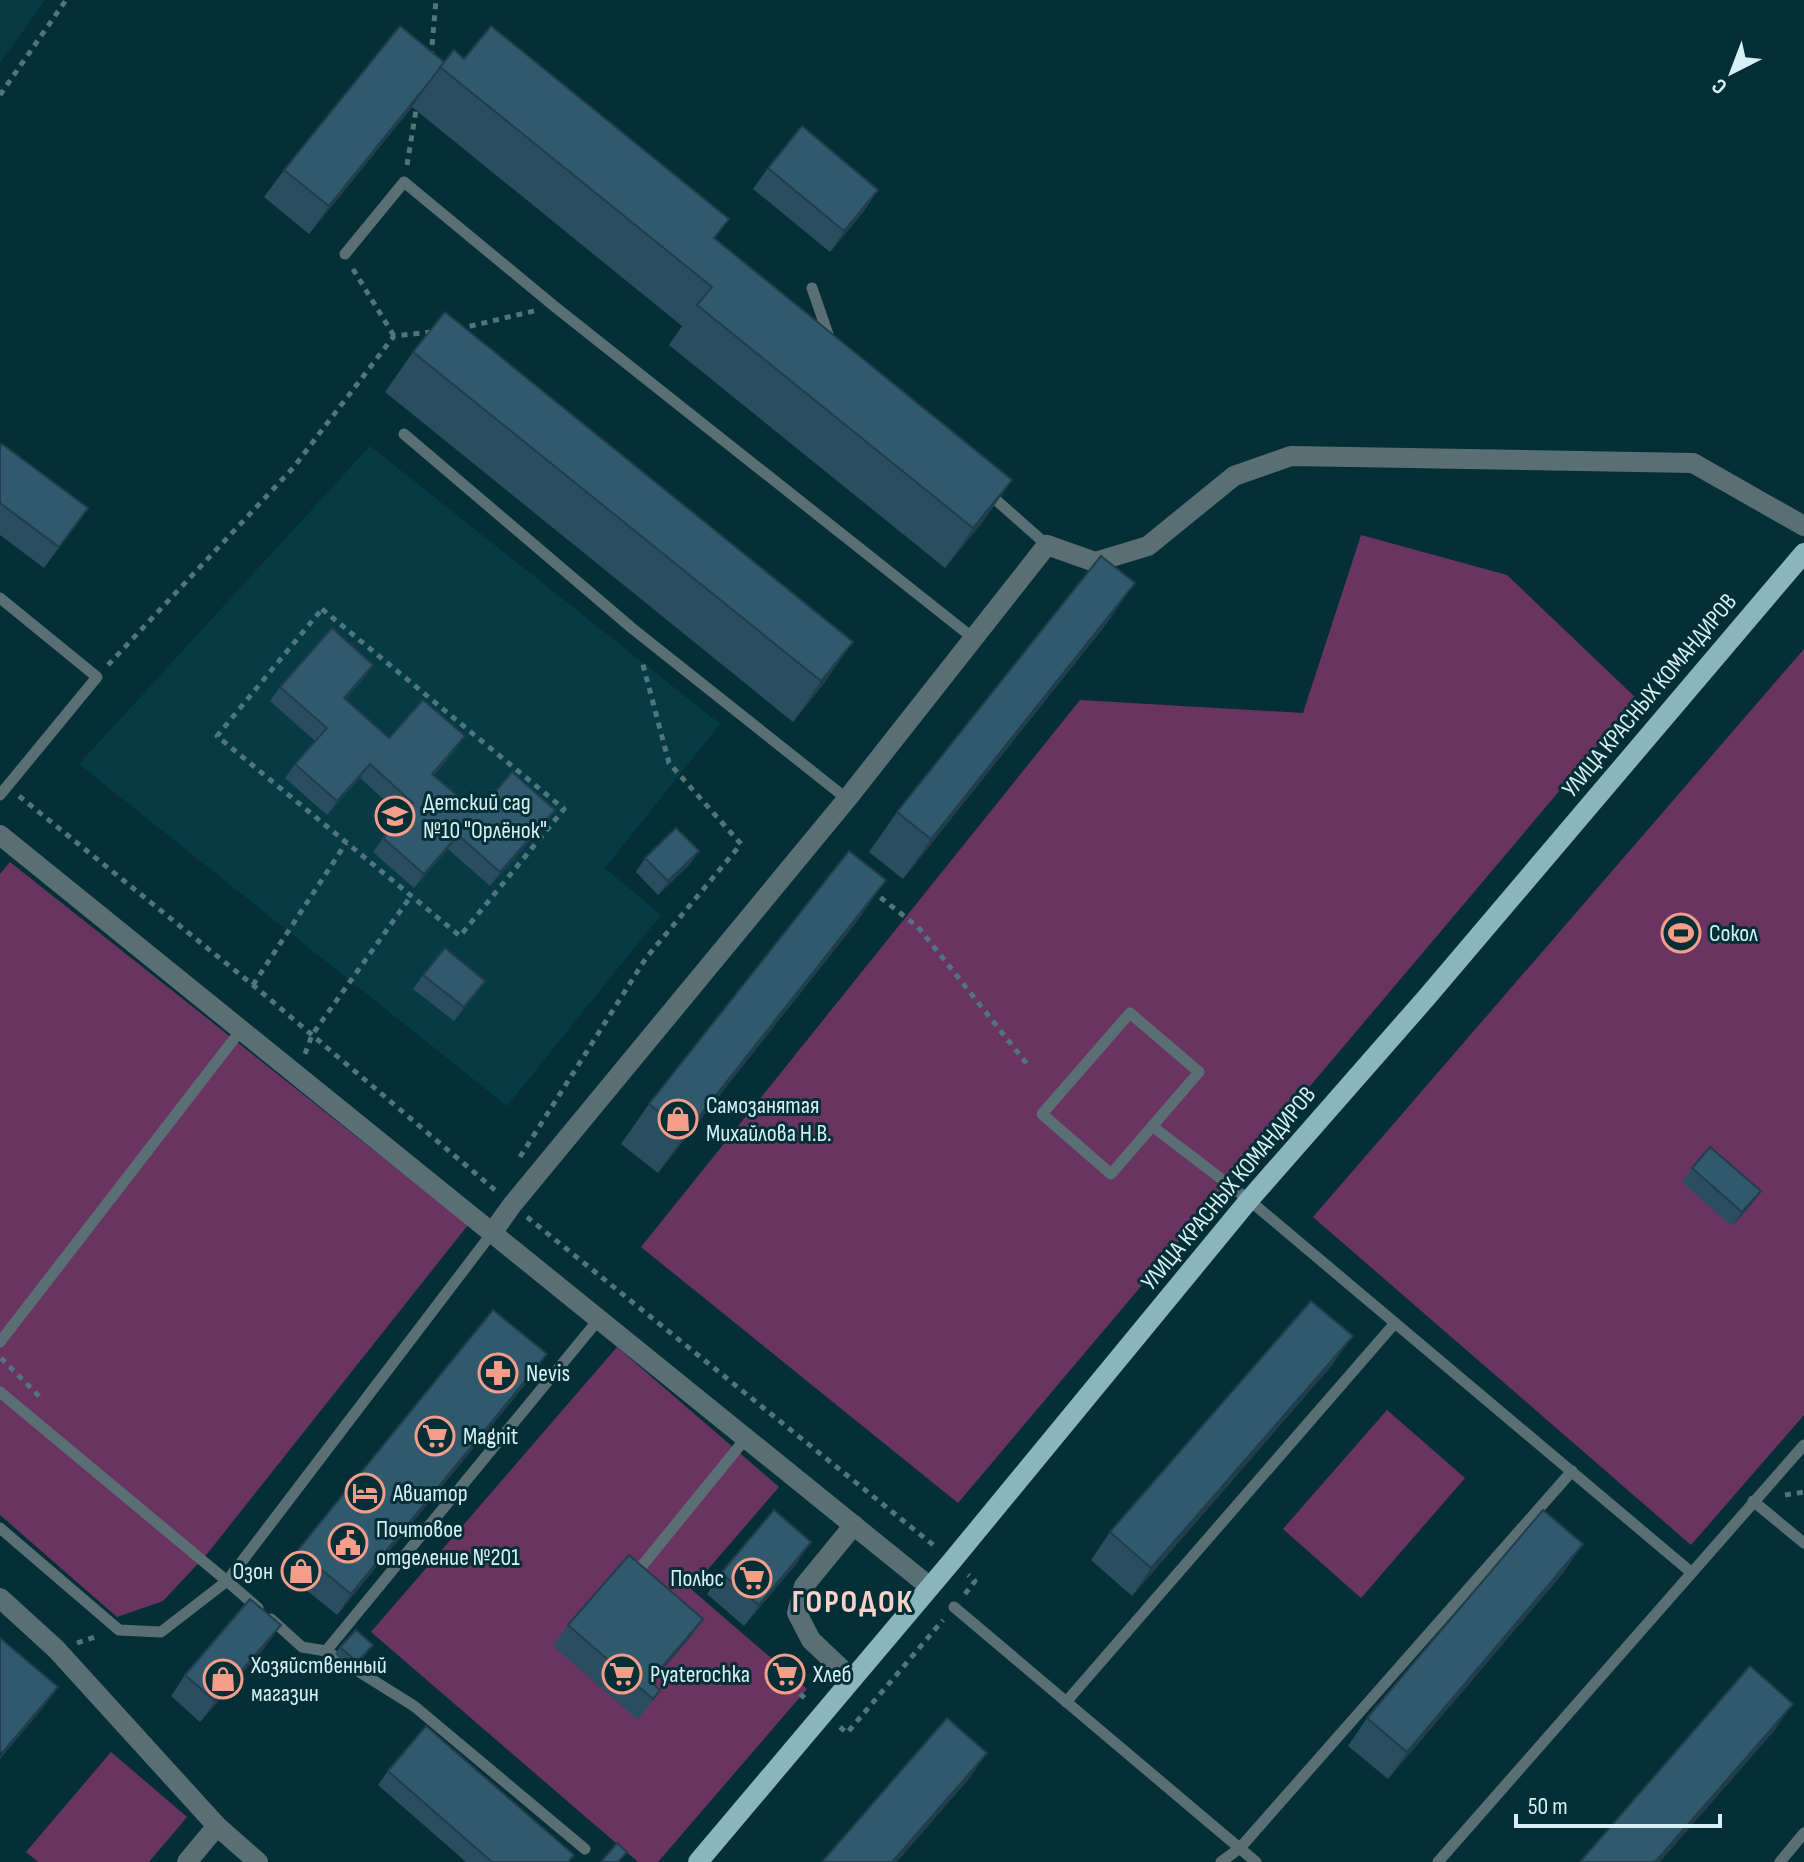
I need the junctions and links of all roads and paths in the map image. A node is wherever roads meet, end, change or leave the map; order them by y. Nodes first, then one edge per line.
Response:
1 (66, 0) edge
2 (436, 0) edge
3 (431, 65) edge
4 (0, 95) edge
5 (416, 110) edge
6 (404, 182) junction
7 (345, 254) joint
8 (812, 288) dead end
9 (554, 306) junction
10 (452, 330) edge
11 (438, 331) edge
12 (394, 336) junction
13 (835, 351) edge
14 (404, 434) dead end
15 (977, 484) edge
16 (1804, 526) edge
17 (1047, 545) junction
18 (1804, 553) edge
19 (0, 598) edge
20 (633, 629) junction
21 (973, 638) junction
22 (97, 677) junction
23 (4, 791) edge
24 (847, 799) junction
25 (0, 835) edge
26 (346, 843) junction
27 (871, 890) edge
28 (411, 896) junction
29 (253, 985) junction
30 (241, 1030) junction
31 (312, 1035) junction
32 (1027, 1064) dead end
33 (296, 1075) junction
34 (1152, 1126) junction
35 (518, 1165) dead end
36 (1249, 1200) junction
37 (512, 1205) junction
38 (492, 1233) junction
39 (599, 1319) junction
40 (1395, 1323) junction
41 (0, 1342) edge
42 (0, 1392) edge
43 (746, 1438) junction
44 (1804, 1445) edge
45 (1572, 1471) junction
46 (1753, 1501) junction
47 (854, 1525) junction
48 (0, 1528) edge
49 (924, 1537) dead end
50 (1804, 1543) edge
51 (637, 1572) edge
52 (1692, 1573) junction
53 (227, 1581) junction
54 (975, 1581) dead end
55 (930, 1587) junction
56 (0, 1598) edge
57 (954, 1607) junction
58 (119, 1630) junction
59 (56, 1649) junction
60 (326, 1651) junction
61 (852, 1679) junction
62 (1066, 1702) junction
63 (847, 1733) dead end
64 (217, 1826) junction
65 (1804, 1833) edge
66 (1240, 1848) junction
67 (585, 1849) dead end
68 (187, 1862) edge
69 (258, 1862) edge
70 (698, 1862) edge
71 (1221, 1862) edge
72 (1256, 1862) edge
73 (1438, 1862) edge
74 (1780, 1862) edge

1 - 4 path
2 - 3 path
5 - 6 path
6 - 7 lane
6 - 9 lane
7 - 12 path
8 - 13 lane
9 - 10 path
9 - 21 lane
11 - 12 path
12 - 22 path
14 - 20 lane
15 - 17 lane
16 - 17 street
17 - 21 street
18 - 36 main road, УЛИЦА КРАСНЫХ КОМАНДИРОВ
19 - 22 lane
20 - 24 lane
20 - 35 path
21 - 24 street
22 - 23 lane
23 - 29 path
24 - 37 street
25 - 30 street
26 - 28 path
26 - 28 path
26 - 29 path
27 - 32 path
28 - 31 path
29 - 31 path
30 - 33 street
30 - 41 lane
31 - 33 path
31 - 37 path
33 - 38 street
34 - 34 lane
34 - 36 lane
36 - 40 lane
36 - 55 main road, УЛИЦА КРАСНЫХ КОМАНДИРОВ
37 - 38 street
37 - 49 path
38 - 39 street
38 - 53 lane
39 - 43 street
39 - 60 lane
40 - 45 lane
40 - 62 lane
42 - 53 lane
43 - 47 street
43 - 51 lane
44 - 46 lane
45 - 52 lane
45 - 66 lane
46 - 50 lane
46 - 52 lane
47 - 55 street
47 - 61 street
48 - 58 lane
52 - 73 lane
53 - 58 lane
53 - 60 lane
54 - 57 path
55 - 61 main road, УЛИЦА КРАСНЫХ КОМАНДИРОВ
56 - 59 street
57 - 62 lane
57 - 63 path
58 - 59 path
59 - 64 street
60 - 67 lane
61 - 70 main road, УЛИЦА КРАСНЫХ КОМАНДИРОВ
62 - 66 lane
64 - 68 street
64 - 69 street
65 - 74 lane
66 - 71 lane
66 - 72 lane

